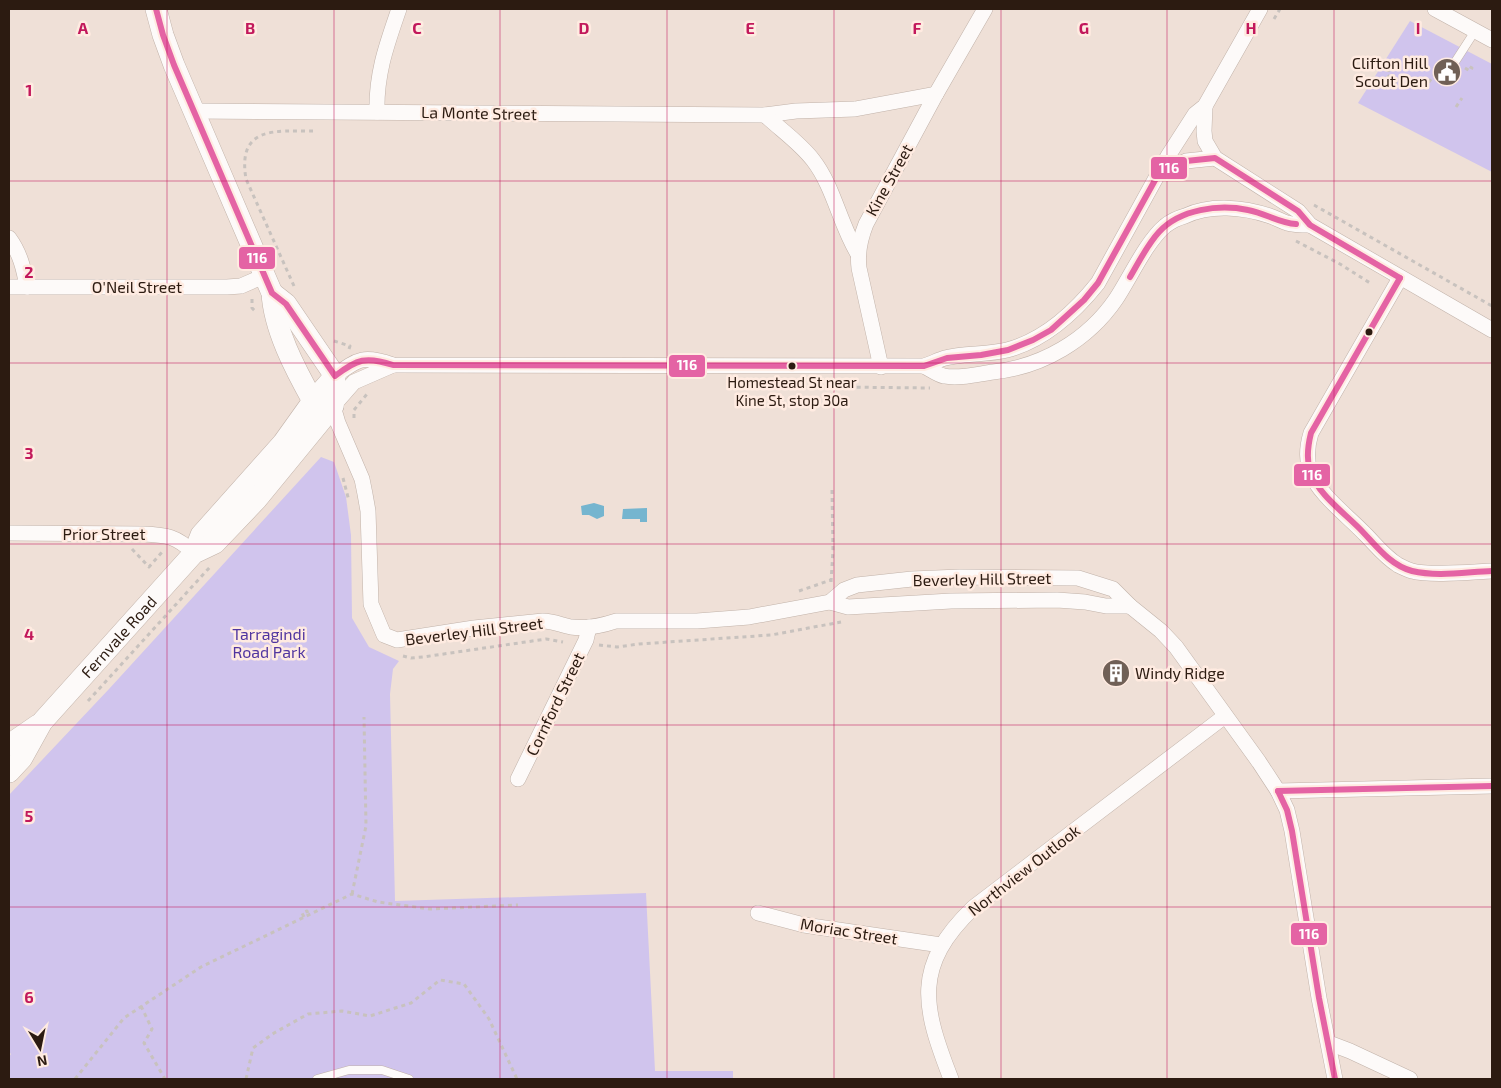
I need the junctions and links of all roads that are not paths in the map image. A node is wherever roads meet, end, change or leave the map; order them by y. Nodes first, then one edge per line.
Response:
1 (156, 9) edge
2 (399, 9) edge
3 (985, 9) edge
4 (1260, 9) edge
5 (1435, 9) edge
6 (1475, 30) junction
7 (1492, 40) edge
8 (1455, 62) dead end
9 (936, 94) junction
10 (1205, 106) junction
11 (193, 111) junction
12 (377, 112) junction
13 (765, 115) junction
14 (1215, 158) junction
15 (1160, 173) junction
16 (1310, 225) junction
17 (9, 238) edge
18 (858, 254) junction
19 (1400, 278) junction
20 (9, 287) edge
21 (28, 287) junction
22 (263, 290) junction
23 (1492, 330) edge
24 (393, 365) junction
25 (924, 366) junction
26 (881, 367) junction
27 (335, 376) junction
28 (313, 401) junction
29 (333, 406) junction
30 (9, 534) edge
31 (194, 553) junction
32 (1492, 572) edge
33 (830, 602) junction
34 (1130, 606) junction
35 (589, 628) junction
36 (1225, 716) junction
37 (42, 722) junction
38 (9, 745) edge
39 (9, 772) edge
40 (518, 779) dead end
41 (1492, 786) edge
42 (1278, 791) junction
43 (758, 912) dead end
44 (941, 945) junction
45 (1329, 1043) junction
46 (317, 1079) edge
47 (410, 1079) edge
48 (951, 1079) edge
49 (1335, 1079) edge
50 (1410, 1079) edge

1 - 11 street
2 - 12 street
3 - 9 street, Kine Street
4 - 10 street
5 - 6 street
6 - 7 street
6 - 8 lane
9 - 13 street, La Monte Street
9 - 18 street, Kine Street
10 - 14 street
10 - 15 street
11 - 12 street, La Monte Street
11 - 22 street
12 - 13 street, La Monte Street
13 - 18 street
14 - 15 street
14 - 16 street
15 - 25 street
16 - 19 street
16 - 25 street
17 - 21 street
18 - 26 street, Kine Street
19 - 23 street
19 - 32 street
20 - 21 street, O'Neil Street
21 - 22 street, O'Neil Street
22 - 27 street
22 - 28 street
24 - 26 street
24 - 27 street
24 - 29 street
25 - 26 street
27 - 28 street, Fernvale Road
27 - 29 street
28 - 29 street
28 - 31 street, Fernvale Road
29 - 31 street, Fernvale Road
29 - 35 street, Beverley Hill Street
30 - 31 street, Prior Street
31 - 37 street, Fernvale Road
33 - 34 street, Beverley Hill Street
33 - 34 street, Beverley Hill Street
33 - 35 street, Beverley Hill Street
34 - 36 street, Beverley Hill Street
35 - 40 street, Cornford Street
36 - 42 street, Beverley Hill Street
36 - 44 street, Northview Outlook
37 - 38 street, Fernvale Road
37 - 39 street, Fernvale Road
41 - 42 street
42 - 45 street, Beverley Hill Street
43 - 44 street, Moriac Street
44 - 48 street, Northview Outlook
45 - 49 street, Beverley Hill Street
45 - 50 street
46 - 47 lane

